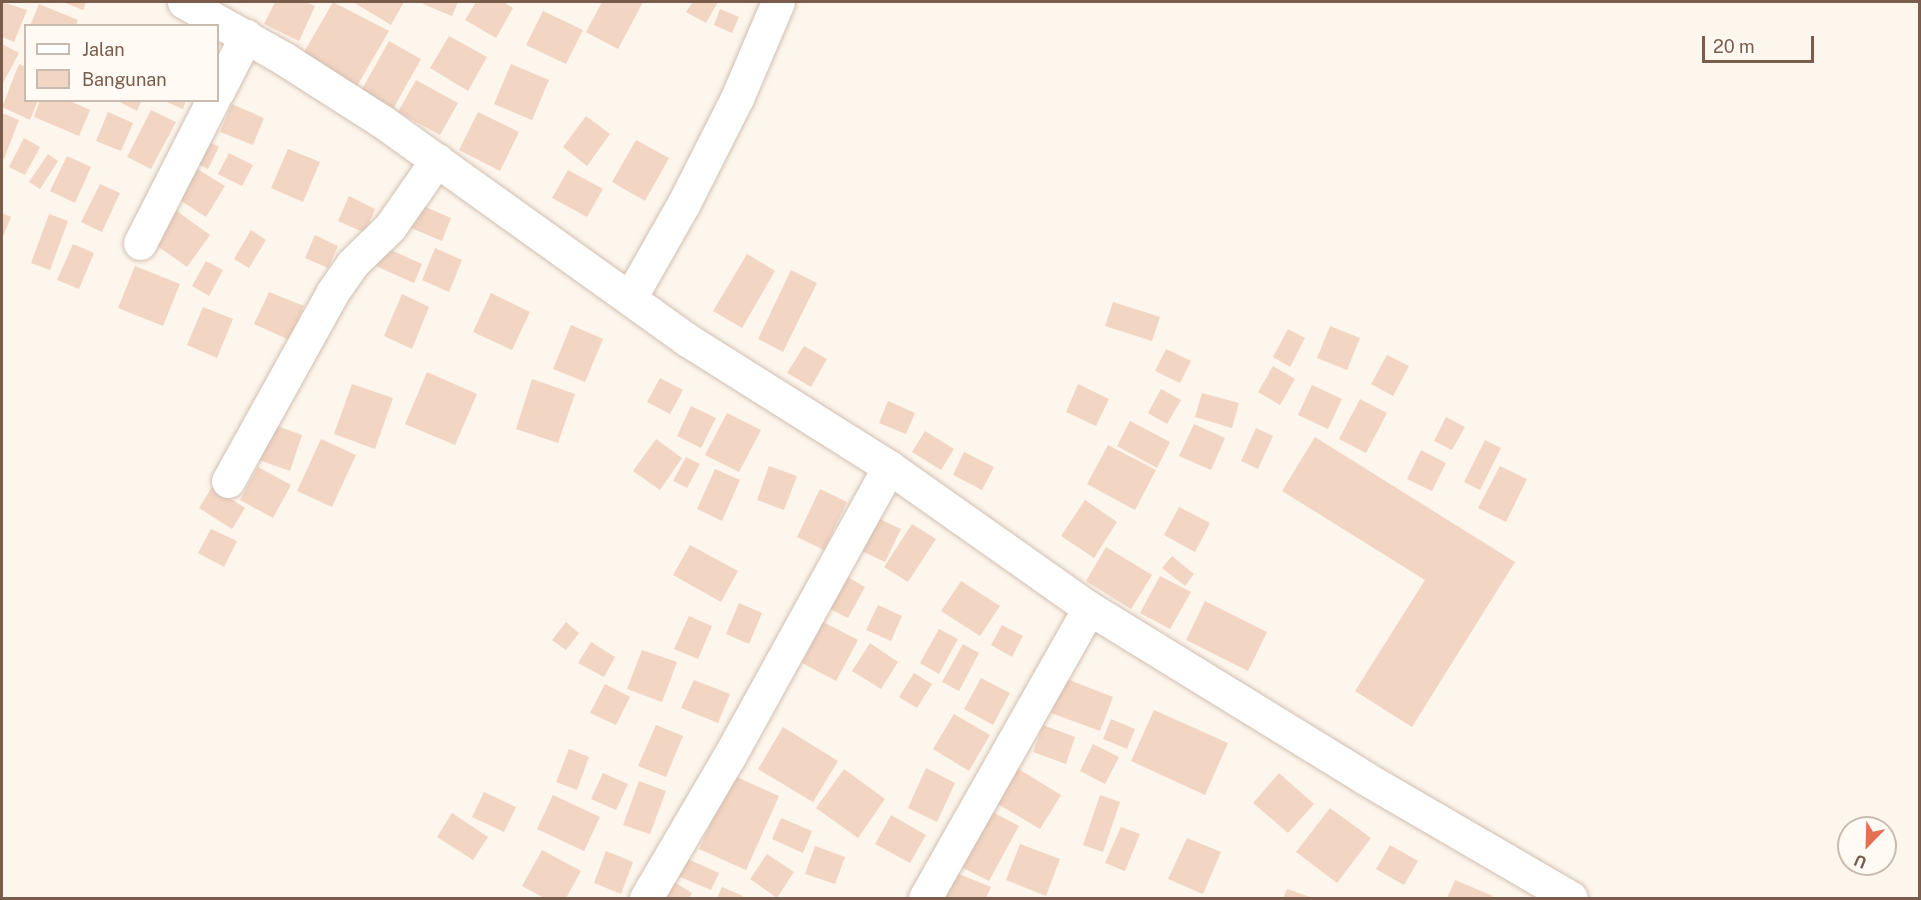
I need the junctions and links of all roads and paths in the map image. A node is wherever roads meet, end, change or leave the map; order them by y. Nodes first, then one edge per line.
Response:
1 (184, 2) edge
2 (778, 2) edge
3 (246, 36) junction
4 (219, 89) edge
5 (212, 102) edge
6 (437, 160) junction
7 (140, 243) dead end
8 (630, 298) junction
9 (889, 467) junction
10 (228, 481) dead end
11 (1089, 608) junction
12 (646, 898) edge
13 (925, 898) edge
14 (1571, 898) edge

1 - 3 street
2 - 8 street
3 - 4 street
3 - 6 street
5 - 7 street
6 - 8 street
6 - 10 street
8 - 9 street
9 - 11 street
9 - 12 street
11 - 13 street
11 - 14 street

